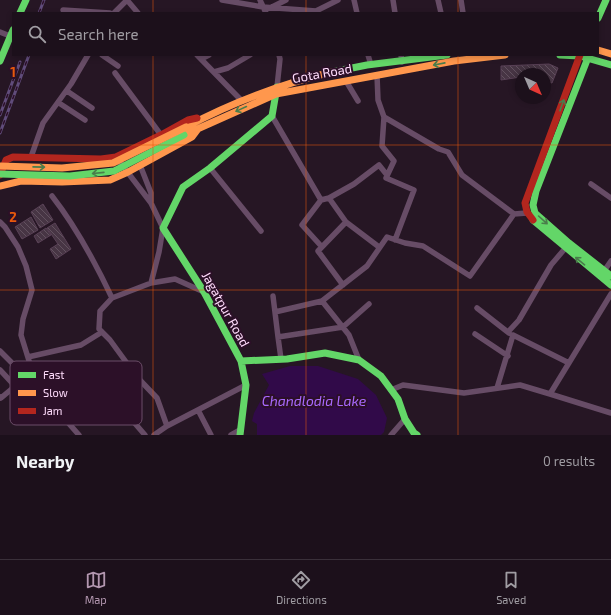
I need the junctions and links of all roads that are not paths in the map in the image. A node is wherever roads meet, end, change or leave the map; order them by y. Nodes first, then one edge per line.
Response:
1 (26, 0) edge
2 (222, 0) edge
3 (260, 0) edge
4 (286, 0) edge
5 (338, 0) edge
6 (354, 0) edge
7 (393, 0) edge
8 (438, 0) edge
9 (461, 0) edge
10 (607, 2) edge
11 (263, 7) junction
12 (271, 8) junction
13 (63, 10) dead end
14 (20, 12) edge
15 (94, 12) edge
16 (115, 12) edge
17 (137, 12) edge
18 (266, 12) edge
19 (357, 12) edge
20 (395, 12) edge
21 (441, 12) edge
22 (463, 12) edge
23 (599, 16) edge
24 (0, 32) edge
25 (12, 33) edge
26 (599, 50) edge
27 (611, 54) edge
28 (87, 56) edge
29 (103, 56) edge
30 (248, 56) edge
31 (279, 56) edge
32 (368, 56) edge
33 (432, 56) edge
34 (496, 56) edge
35 (580, 56) edge
36 (199, 57) edge
37 (589, 57) edge
38 (401, 58) edge
39 (0, 61) edge
40 (371, 65) junction
41 (611, 65) edge
42 (118, 66) dead end
43 (214, 72) junction
44 (115, 73) dead end
45 (377, 75) junction
46 (346, 81) junction
47 (277, 90) junction
48 (67, 91) junction
49 (241, 100) junction
50 (358, 101) dead end
51 (59, 103) junction
52 (92, 108) dead end
53 (272, 116) junction
54 (204, 117) junction
55 (384, 118) junction
56 (85, 120) dead end
57 (557, 127) junction
58 (198, 129) junction
59 (160, 135) junction
60 (31, 157) junction
61 (116, 157) junction
62 (140, 165) junction
63 (0, 166) edge
64 (210, 168) junction
65 (128, 172) junction
66 (0, 174) edge
67 (387, 175) junction
68 (591, 184) dead end
69 (0, 186) edge
70 (52, 196) dead end
71 (329, 198) junction
72 (611, 198) edge
73 (321, 200) junction
74 (151, 203) junction
75 (527, 213) junction
76 (514, 214) junction
77 (0, 222) edge
78 (346, 222) junction
79 (163, 228) junction
80 (261, 231) dead end
81 (395, 240) junction
82 (567, 246) junction
83 (322, 247) junction
84 (379, 248) junction
85 (611, 261) edge
86 (604, 271) junction
87 (611, 276) edge
88 (151, 283) junction
89 (343, 285) junction
90 (611, 285) edge
91 (204, 292) junction
92 (611, 294) edge
93 (273, 296) dead end
94 (112, 298) junction
95 (322, 301) junction
96 (369, 304) dead end
97 (477, 308) dead end
98 (275, 312) junction
99 (343, 327) junction
100 (102, 332) junction
101 (510, 333) junction
102 (475, 334) dead end
103 (278, 337) junction
104 (0, 351) edge
105 (508, 356) junction
106 (28, 357) junction
107 (280, 359) junction
108 (359, 360) junction
109 (10, 361) edge
110 (29, 361) edge
111 (125, 361) edge
112 (241, 361) junction
113 (569, 363) junction
114 (0, 370) edge
115 (10, 381) edge
116 (142, 382) edge
117 (246, 385) junction
118 (497, 388) junction
119 (10, 390) edge
120 (391, 390) junction
121 (550, 394) junction
122 (0, 398) edge
123 (198, 410) junction
124 (611, 413) edge
125 (405, 419) junction
126 (70, 425) edge
127 (136, 425) edge
128 (167, 426) junction
129 (240, 432) edge
130 (79, 435) edge
131 (145, 435) edge
132 (154, 435) edge
133 (211, 435) edge
134 (231, 435) edge
135 (391, 435) edge
136 (418, 435) edge

1 - 14 street
2 - 11 street
3 - 11 street
4 - 12 street
5 - 12 street
6 - 19 street
7 - 20 street
8 - 21 street
9 - 22 street
10 - 23 street
11 - 12 street
11 - 18 street
13 - 15 street
16 - 17 street
24 - 25 street
25 - 39 street
26 - 27 street
28 - 48 street
29 - 42 street
30 - 43 street
31 - 47 street
32 - 40 street
33 - 38 street, Gota Road
34 -> 45 street, Gota Road
35 - 37 street
57 -> 35 street
36 - 43 street
37 - 41 street
37 - 57 street
38 - 40 street, Gota Road
40 - 47 street, Gota Road
43 - 49 street
44 - 59 street
45 - 46 street, Gota Road
45 - 55 street
46 - 47 street, Gota Road
46 - 50 street
47 - 49 street, Gota Road
47 - 53 street
47 -> 58 street, Gota Road
48 - 51 street
48 - 52 street
49 - 54 street, Gota Road
51 - 56 street
51 - 60 street
53 - 64 street
53 - 73 street
54 - 59 street
63 -> 54 street, bridge
55 - 67 street
55 - 76 street
57 - 75 street
57 -> 82 street
58 - 62 street
58 -> 66 street, Gota Road, bridge
59 - 61 street
60 - 61 street
60 - 66 street
61 - 65 street
62 - 65 street
62 - 74 street
64 - 79 street
64 - 80 street
65 - 69 street
65 - 74 street
67 - 71 street
67 - 81 street
68 - 72 street
70 - 94 street
71 - 73 street
71 - 78 street
73 - 83 street
74 - 79 street
75 - 76 street
75 - 82 street
76 - 81 street
77 - 106 street
78 - 83 street
78 - 84 street
79 - 88 street
79 - 91 street, Jagatpur Road
81 - 84 street
82 - 86 street
90 -> 82 street
82 - 101 street
83 - 89 street
84 - 89 street
85 - 86 street
86 - 87 street
88 - 91 street
88 - 94 street
89 - 95 street
91 - 112 street, Jagatpur Road
92 - 113 street
93 - 98 street
94 - 100 street
95 - 98 street
95 - 99 street
96 - 99 street
97 - 101 street
98 - 103 street
99 - 103 street
99 - 108 street
100 - 106 street
100 - 111 street
101 - 105 street
101 - 113 street
102 - 105 street
103 - 107 street
104 - 109 street
105 - 118 street
106 - 110 street
107 - 108 street, Jagatpur Road
107 - 112 street, Jagatpur Road
108 - 120 street, Jagatpur Road
112 - 117 street
113 - 121 street
114 - 115 street
116 - 128 street
117 - 123 street
117 - 129 street
118 - 120 street
118 - 121 street
119 - 122 street
120 - 125 street, Jagatpur Road
121 - 124 street
123 - 128 street
123 - 133 street
125 - 135 street
125 - 136 street, Jagatpur Road
126 - 130 street
127 - 131 street
128 - 132 street
129 - 134 street

